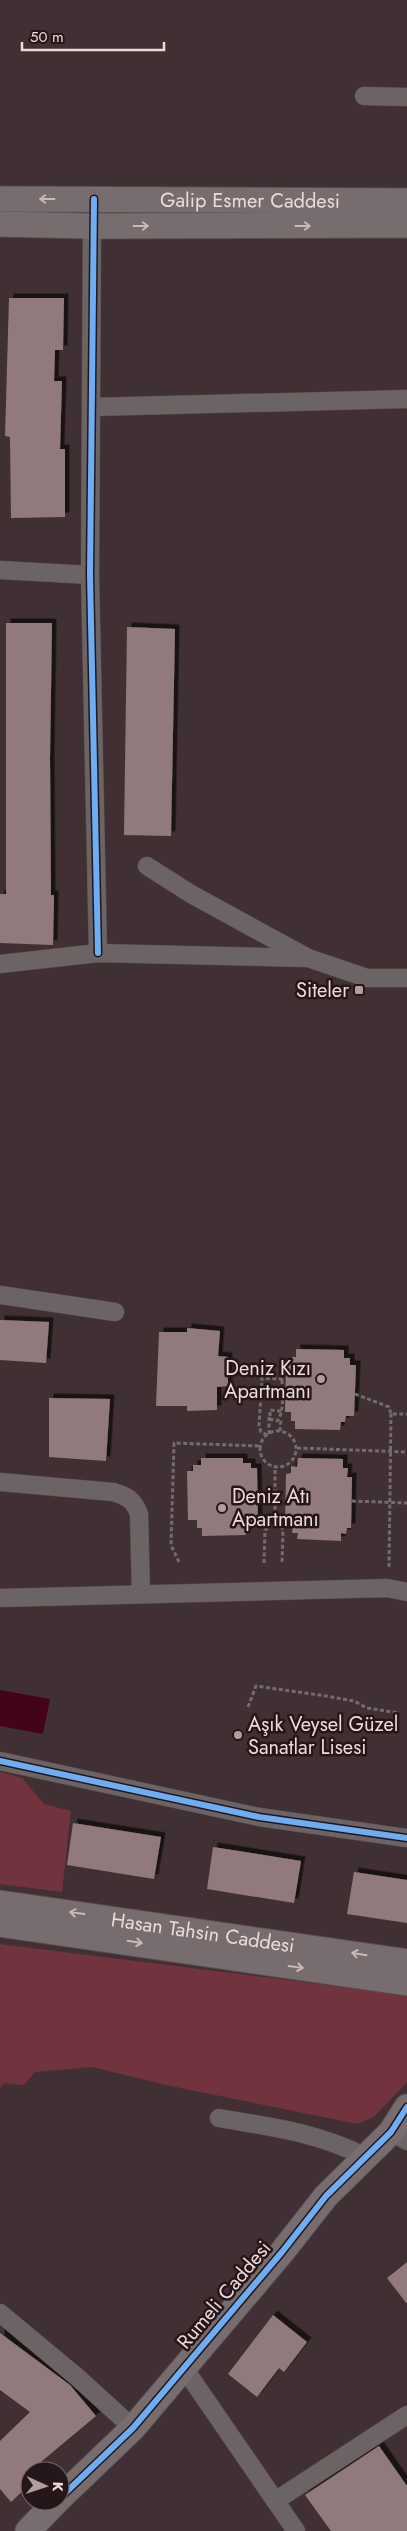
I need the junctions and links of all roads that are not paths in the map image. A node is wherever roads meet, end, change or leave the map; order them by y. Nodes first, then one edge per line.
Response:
1 (364, 96) dead end
2 (407, 97) edge
3 (0, 199) edge
4 (94, 199) junction
5 (407, 201) edge
6 (0, 224) edge
7 (407, 225) edge
8 (92, 226) junction
9 (407, 398) edge
10 (92, 407) junction
11 (0, 570) edge
12 (90, 575) junction
13 (147, 866) dead end
14 (98, 953) junction
15 (308, 958) junction
16 (0, 964) edge
17 (407, 978) edge
18 (0, 1295) edge
19 (115, 1312) dead end
20 (0, 1482) edge
21 (407, 1592) edge
22 (141, 1594) junction
23 (0, 1598) edge
24 (0, 1761) edge
25 (407, 1838) edge
26 (0, 1902) edge
27 (0, 1924) edge
28 (407, 1962) edge
29 (407, 1983) edge
30 (407, 2107) edge
31 (219, 2118) dead end
32 (399, 2136) edge
33 (364, 2156) junction
34 (0, 2313) edge
35 (184, 2368) junction
36 (407, 2415) edge
37 (133, 2428) junction
38 (70, 2488) edge
39 (275, 2501) junction
40 (47, 2511) edge
41 (28, 2531) edge
42 (296, 2531) edge

1 - 2 street
4 -> 3 street, Galip Esmer Caddesi
4 - 5 street, Galip Esmer Caddesi
4 - 8 street
6 - 8 street
8 -> 7 street
8 - 10 street
9 - 10 street
10 - 12 street
11 - 12 street
12 - 14 street
13 - 15 street
14 - 15 street
14 - 16 street
15 - 17 street
18 - 19 street
20 - 22 street
21 - 22 street
22 - 23 street
24 - 25 street
28 -> 26 street, Hasan Tahsin Caddesi
27 -> 29 street, Hasan Tahsin Caddesi
30 - 32 street, Rumeli Caddesi
31 - 33 street
32 - 33 street, Rumeli Caddesi
33 - 35 street, Rumeli Caddesi
34 - 37 street
35 - 37 street, Rumeli Caddesi
35 - 39 street
36 - 39 street
37 - 38 street, Rumeli Caddesi
39 - 42 street
40 - 41 street

